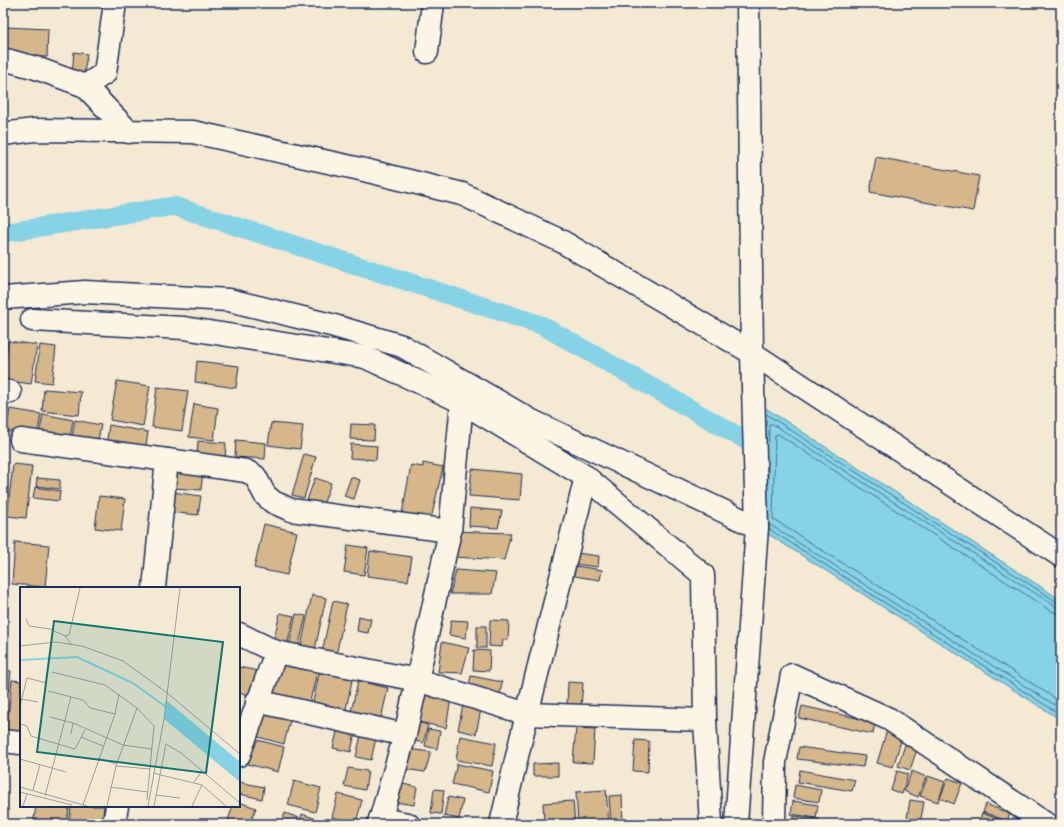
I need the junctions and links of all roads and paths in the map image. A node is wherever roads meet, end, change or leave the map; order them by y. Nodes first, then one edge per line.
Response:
1 (115, 3) edge
2 (434, 3) edge
3 (748, 3) edge
4 (427, 52) dead end
5 (3, 59) edge
6 (85, 86) junction
7 (129, 132) junction
8 (3, 134) edge
9 (3, 298) edge
10 (32, 320) dead end
11 (752, 353) junction
12 (462, 402) junction
13 (21, 440) dead end
14 (167, 460) junction
15 (586, 477) junction
16 (757, 527) junction
17 (450, 531) junction
18 (1061, 556) edge
19 (154, 587) edge
20 (240, 634) edge
21 (276, 652) junction
22 (417, 680) junction
23 (258, 701) junction
24 (527, 714) junction
25 (705, 720) junction
26 (404, 735) junction
27 (3, 740) edge
28 (20, 743) edge
29 (240, 751) edge
30 (117, 807) edge
31 (379, 822) edge
32 (1040, 822) edge
33 (114, 824) edge
34 (408, 824) edge
35 (501, 824) edge
36 (711, 824) edge
37 (736, 824) edge
38 (774, 824) edge

1 - 6 street
2 - 4 street
3 - 11 street
5 - 6 street
6 - 7 street
7 - 8 street
7 - 11 street
9 - 16 street
10 - 12 street
11 - 16 street
11 - 18 street
12 - 15 street
12 - 17 street
13 - 14 street
14 - 17 street
14 - 19 street
15 - 24 street
15 - 25 street
16 - 37 street
17 - 22 street
20 - 21 street
21 - 22 street
21 - 23 street
22 - 24 street
22 - 26 street
23 - 26 street
23 - 29 street
24 - 25 street
24 - 35 street
25 - 36 street
26 - 31 street
27 - 28 street
30 - 33 street
31 - 34 street
32 - 38 street

